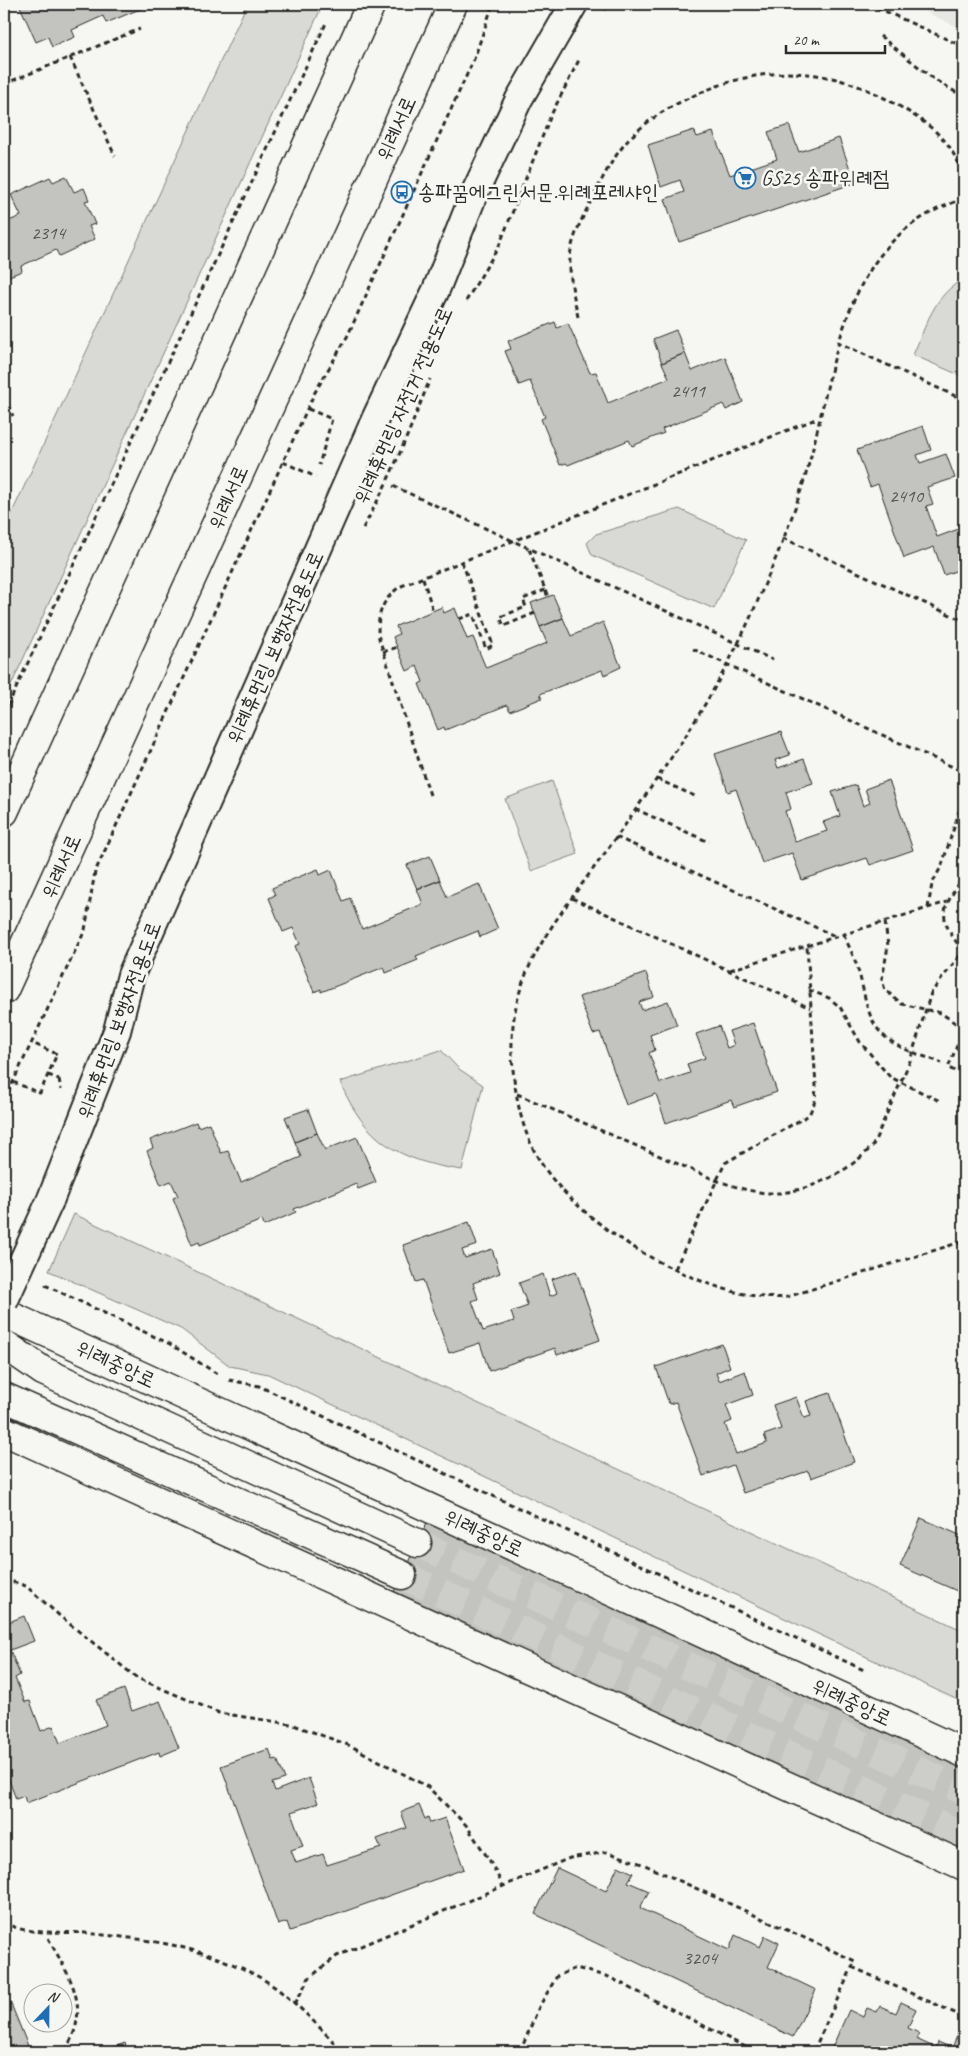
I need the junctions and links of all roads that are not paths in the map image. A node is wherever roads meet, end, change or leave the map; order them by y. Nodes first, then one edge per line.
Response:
1 (371, 4) edge
2 (453, 4) edge
3 (574, 4) edge
4 (4, 812) edge
5 (4, 990) edge
6 (4, 1302) edge
7 (4, 1313) edge
8 (4, 1344) edge
9 (4, 1397) edge
10 (4, 1431) edge
11 (417, 1543) tunnel mouth
12 (402, 1576) tunnel mouth
13 (964, 1753) edge
14 (964, 1866) edge

1 - 4 main road
2 - 5 main road, 위례서로
3 - 6 street, 위례휴먼링 보행자전용도로, bridge
7 - 13 main road, 위례중앙로
8 - 11 main road, 위례중앙로
9 - 12 main road
10 - 14 main road

